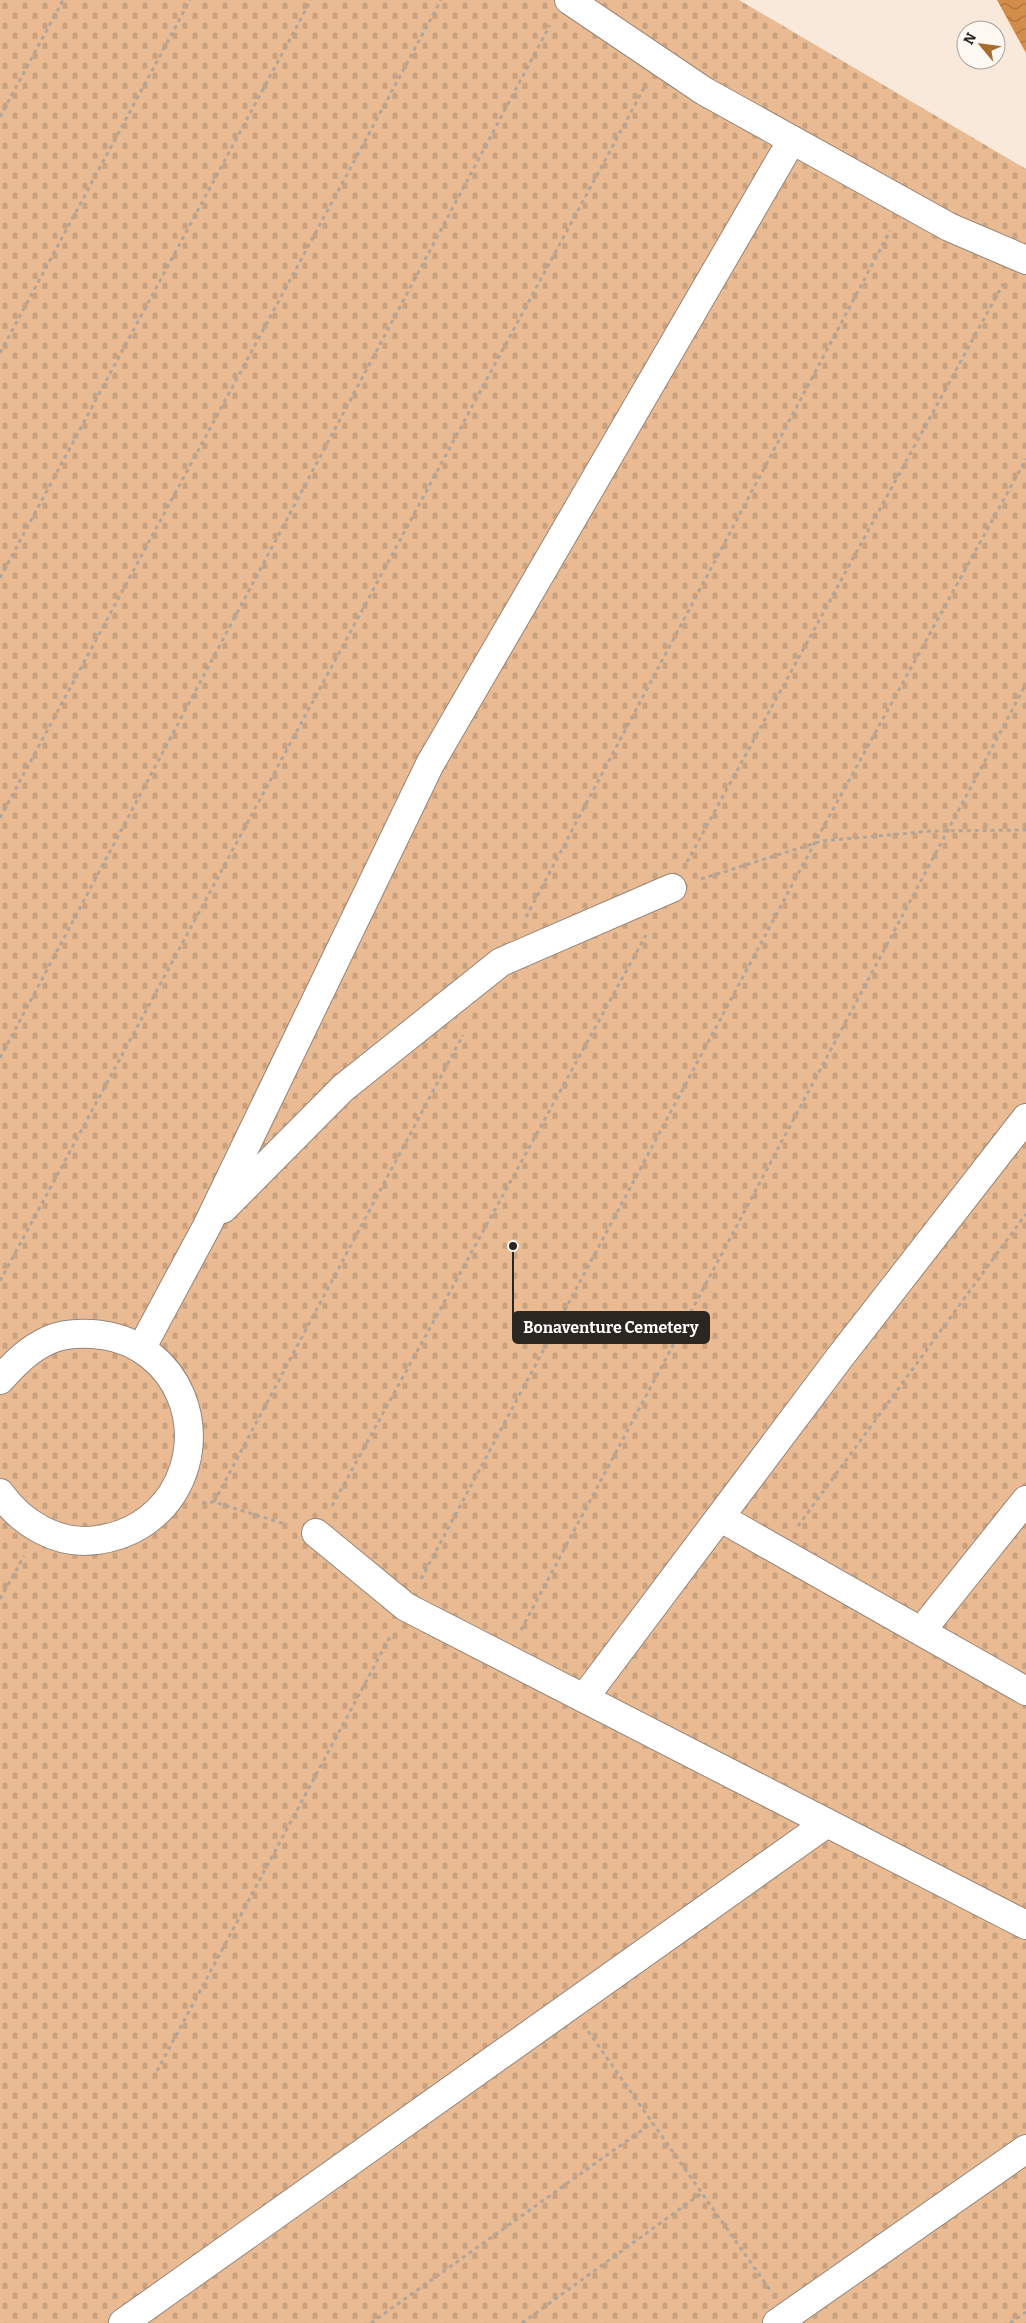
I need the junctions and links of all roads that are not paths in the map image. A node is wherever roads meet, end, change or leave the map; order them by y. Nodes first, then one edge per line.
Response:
1 (561, 9) edge
2 (792, 140) junction
3 (1022, 259) edge
4 (672, 888) road end
5 (1026, 1118) edge
6 (207, 1226) junction
7 (141, 1349) junction
8 (0, 1380) edge
9 (0, 1493) edge
10 (1026, 1500) edge
11 (721, 1518) junction
12 (316, 1533) road end
13 (922, 1630) junction
14 (1026, 1691) edge
15 (584, 1698) junction
16 (827, 1823) junction
17 (1026, 1925) edge
18 (1026, 2149) edge
19 (782, 2319) edge
20 (124, 2323) edge

1 - 2 lane
2 - 3 lane
2 - 6 lane
4 - 6 lane
5 - 11 lane
6 - 7 lane
7 - 8 lane
7 - 9 lane
10 - 13 lane
11 - 13 lane
11 - 15 lane
12 - 15 lane
13 - 14 lane
15 - 16 lane
16 - 17 lane
16 - 20 lane
18 - 19 lane

